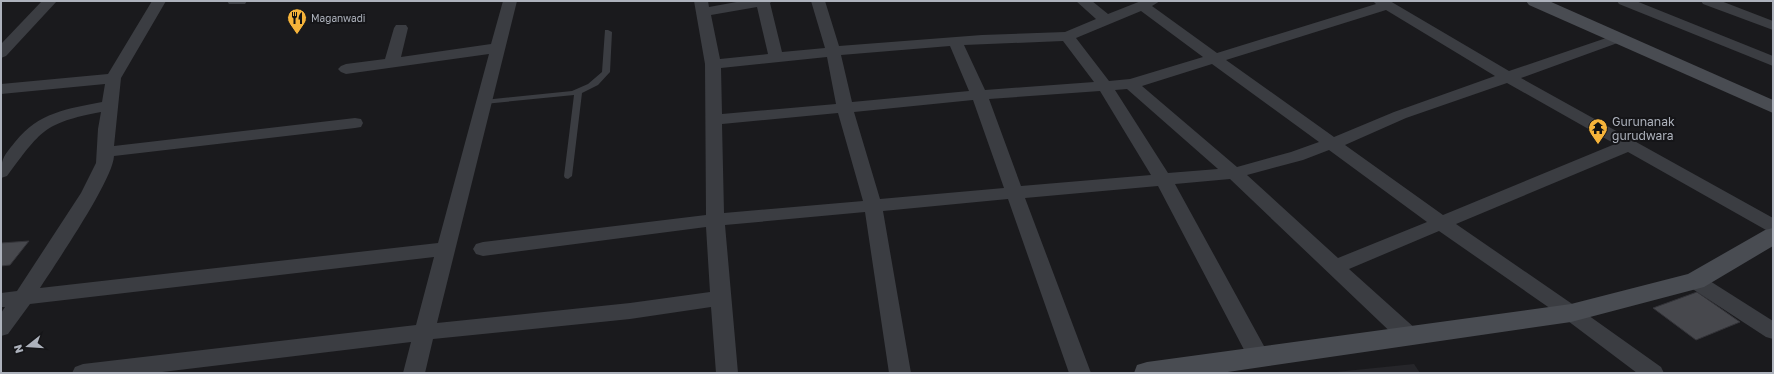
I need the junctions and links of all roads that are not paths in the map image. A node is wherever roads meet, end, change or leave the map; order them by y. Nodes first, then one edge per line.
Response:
1 (50, 1) edge
2 (159, 1) edge
3 (234, 1) edge
4 (240, 1) edge
5 (510, 1) edge
6 (764, 1) edge
7 (818, 1) edge
8 (1083, 1) edge
9 (1537, 1) edge
10 (1624, 1) edge
11 (1708, 1) edge
12 (1148, 3) edge
13 (1384, 3) edge
14 (702, 7) edge
15 (1106, 20) junction
16 (1773, 26) edge
17 (401, 28) dead end
18 (608, 32) dead end
19 (1067, 36) junction
20 (1618, 38) junction
21 (8, 40) edge
22 (955, 41) junction
23 (498, 48) junction
24 (834, 52) junction
25 (1, 53) edge
26 (776, 57) junction
27 (1215, 58) junction
28 (1773, 61) edge
29 (392, 63) junction
30 (713, 64) junction
31 (346, 69) dead end
32 (1508, 77) junction
33 (112, 78) junction
34 (1131, 84) junction
35 (1105, 86) junction
36 (1, 89) edge
37 (578, 92) junction
38 (979, 95) junction
39 (484, 102) junction
40 (110, 105) junction
41 (1773, 107) edge
42 (845, 108) junction
43 (714, 120) junction
44 (355, 123) dead end
45 (1332, 144) junction
46 (1629, 144) junction
47 (105, 152) junction
48 (9, 154) edge
49 (1, 172) edge
50 (1234, 173) junction
51 (568, 176) dead end
52 (1163, 179) junction
53 (1016, 192) junction
54 (873, 205) junction
55 (715, 220) junction
56 (1441, 223) junction
57 (1773, 226) edge
58 (1773, 236) edge
59 (446, 249) junction
60 (483, 249) dead end
61 (1335, 267) junction
62 (1695, 281) junction
63 (24, 297) junction
64 (721, 298) junction
65 (1, 300) edge
66 (1571, 313) junction
67 (1, 328) edge
68 (1773, 331) edge
69 (425, 332) junction
70 (1409, 336) junction
71 (1259, 357) junction
72 (84, 373) edge
73 (414, 373) edge
74 (727, 373) edge
75 (900, 373) edge
76 (1080, 373) edge
77 (1147, 373) edge
78 (1653, 373) edge

1 - 21 street
2 - 33 street
3 - 4 street
5 - 23 street
6 - 14 street
6 - 26 street
7 - 24 street
8 - 15 street
9 - 20 street
10 - 28 street
11 - 16 street
12 - 15 street
12 - 27 street
13 - 27 street
13 - 32 street
14 - 30 street
15 - 19 street
17 - 29 street
18 - 37 lane
19 - 22 street
19 - 35 street
20 - 32 street
20 - 41 street
21 - 25 street
22 - 24 street
22 - 38 street
23 - 29 street
23 - 39 street
24 - 26 street
24 - 42 street
26 - 30 street
27 - 34 street
27 - 45 street
29 - 31 street
30 - 43 street
32 - 45 street
32 - 46 street
33 - 36 street
33 - 40 street
34 - 35 street
34 - 50 street
35 - 38 street
35 - 52 street
37 - 39 lane
37 - 51 lane
38 - 42 street
38 - 53 street
39 - 59 street
40 - 47 street
40 - 48 street
42 - 43 street
42 - 54 street
43 - 55 street
44 - 47 street
45 - 50 street
45 - 56 street
46 - 56 street
46 - 57 street
47 - 63 street
48 - 49 street
50 - 52 street
50 - 61 street
52 - 53 street
52 - 71 street
53 - 54 street
53 - 76 street
54 - 55 street
54 - 75 street
55 - 60 street
55 - 64 street
56 - 61 street
56 - 66 street
58 - 62 street
59 - 63 street
59 - 69 street
61 - 70 street
62 - 66 street
62 - 68 street
63 - 65 street
63 - 67 street
64 - 69 street
64 - 74 street
66 - 70 street
66 - 78 street
69 - 72 street
69 - 73 street
70 - 71 street
71 - 77 street

